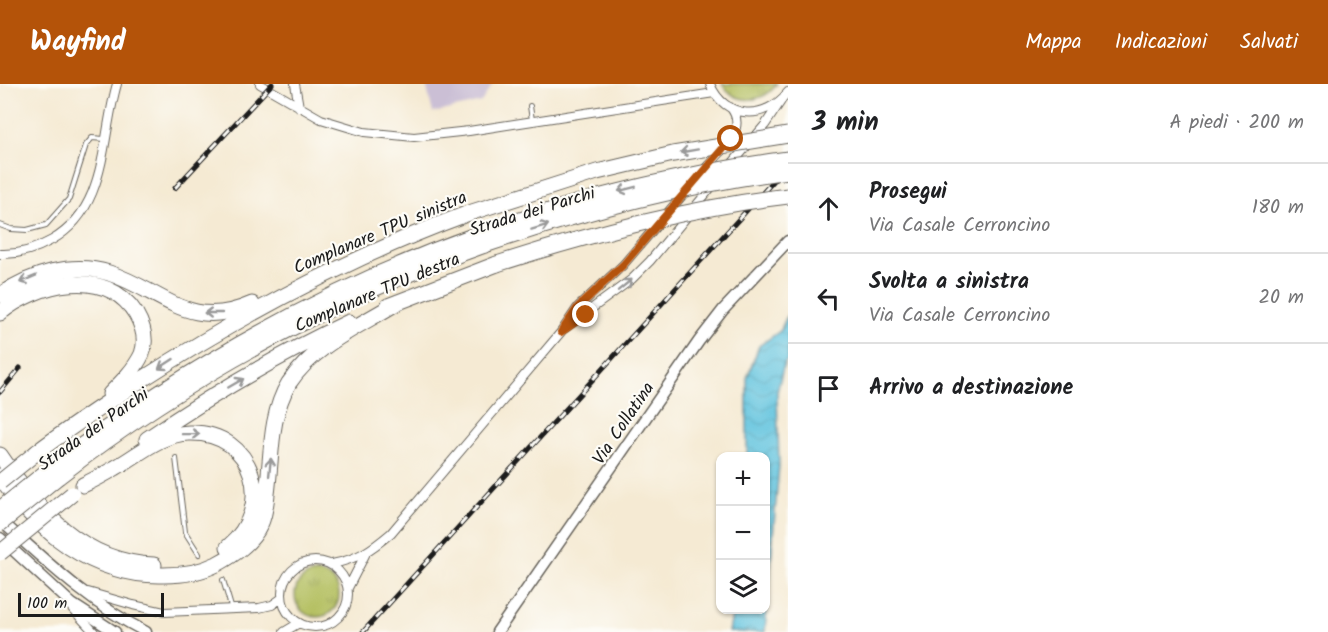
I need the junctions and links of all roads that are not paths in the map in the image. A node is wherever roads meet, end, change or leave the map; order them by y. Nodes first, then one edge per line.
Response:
1 (117, 84) edge
2 (260, 84) edge
3 (295, 84) edge
4 (710, 84) edge
5 (788, 92) edge
6 (714, 93) junction
7 (781, 101) junction
8 (530, 106) dead end
9 (299, 107) junction
10 (729, 107) junction
11 (532, 121) junction
12 (788, 135) edge
13 (104, 139) junction
14 (788, 159) edge
15 (788, 171) edge
16 (788, 196) edge
17 (0, 225) edge
18 (481, 240) junction
19 (788, 241) edge
20 (0, 254) edge
21 (345, 264) junction
22 (0, 295) edge
23 (398, 302) junction
24 (0, 313) edge
25 (561, 332) junction
26 (80, 420) junction
27 (0, 454) edge
28 (176, 458) dead end
29 (55, 472) junction
30 (0, 476) edge
31 (0, 482) edge
32 (78, 490) junction
33 (0, 509) edge
34 (0, 522) edge
35 (0, 538) edge
36 (0, 553) edge
37 (199, 554) dead end
38 (365, 554) junction
39 (332, 564) junction
40 (33, 569) junction
41 (223, 580) dead end
42 (68, 581) junction
43 (348, 588) junction
44 (282, 597) junction
45 (232, 610) junction
46 (299, 623) junction
47 (94, 632) edge
48 (115, 632) edge
49 (146, 632) edge
50 (284, 632) edge
51 (497, 632) edge

1 - 13 street
2 - 9 street
3 - 9 street
4 - 6 street
5 - 7 street
6 - 10 street
6 - 11 street
7 - 10 street
25 -> 7 street
8 - 11 lane
9 - 11 street
10 - 25 street
12 -> 21 highway, Complanare TPU sinistra, bridge
13 - 17 lane
13 - 20 street
14 -> 18 highway, Strada dei Parchi, bridge
18 -> 15 highway, Strada dei Parchi, bridge
16 - 23 highway, Complanare TPU destra, bridge
18 - 29 highway, Strada dei Parchi
19 - 51 street, Via Collatina
21 -> 22 highway
21 -> 26 highway, Complanare TPU sinistra
30 -> 23 highway
32 -> 23 highway, Complanare TPU destra
24 - 26 highway
25 - 38 street
26 - 31 highway, Complanare TPU sinistra, bridge
32 -> 27 highway
28 - 37 lane
29 - 33 highway, Strada dei Parchi, bridge
29 - 34 highway, Strada dei Parchi, bridge
32 - 36 highway, Complanare TPU destra, bridge
34 - 42 street
35 - 40 street
38 - 39 street
38 - 43 street
39 - 43 street
39 - 44 street
40 - 47 street
40 - 48 street
41 - 45 lane
42 - 45 street
42 - 49 street
43 - 46 street
44 - 45 street
44 - 46 street
46 - 50 street

